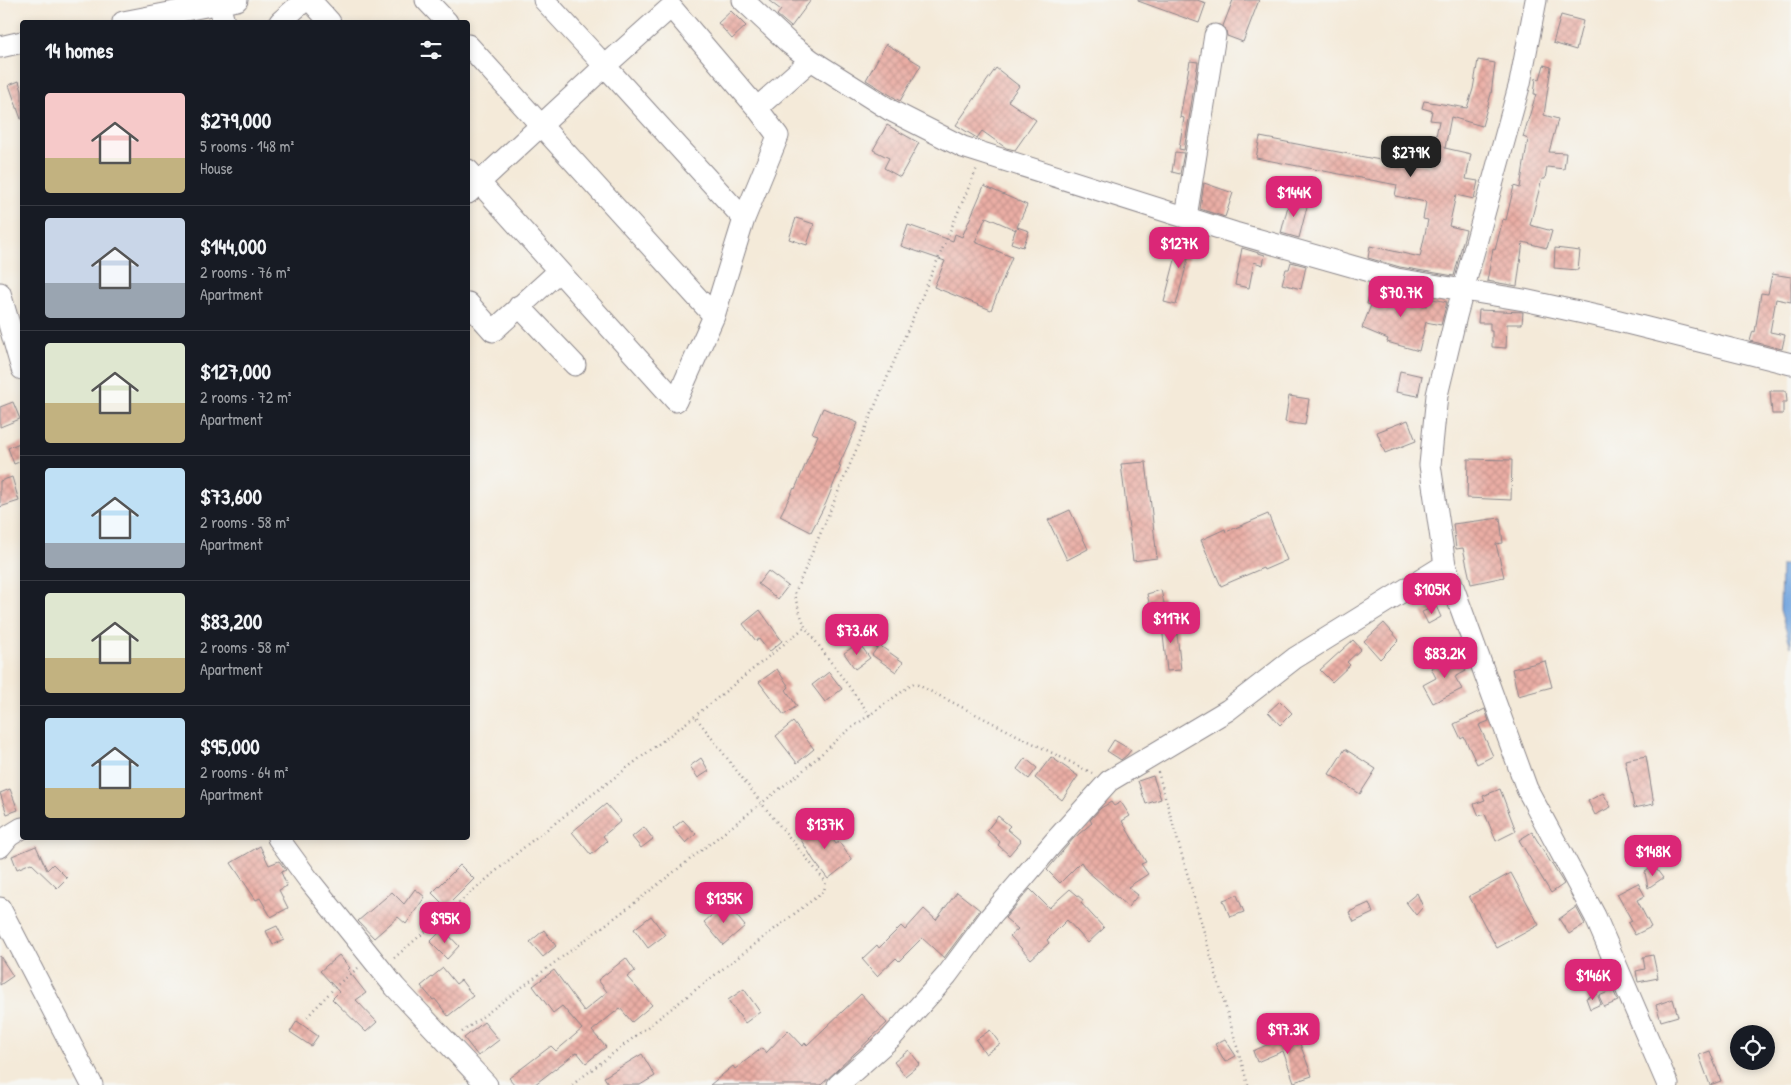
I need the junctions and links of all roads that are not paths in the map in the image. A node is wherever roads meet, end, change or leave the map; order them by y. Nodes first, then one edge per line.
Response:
1 (305, 0) edge
2 (310, 0) edge
3 (426, 0) edge
4 (544, 0) edge
5 (743, 0) edge
6 (1536, 0) edge
7 (671, 2) edge
8 (194, 4) edge
9 (227, 9) edge
10 (136, 20) edge
11 (282, 20) edge
12 (328, 20) edge
13 (445, 20) edge
14 (1215, 35) dead end
15 (20, 42) edge
16 (0, 47) edge
17 (470, 47) edge
18 (811, 60) junction
19 (605, 66) junction
20 (757, 108) junction
21 (542, 125) junction
22 (471, 182) edge
23 (1186, 217) junction
24 (744, 219) junction
25 (559, 271) junction
26 (1463, 291) junction
27 (0, 294) edge
28 (470, 305) edge
29 (519, 306) junction
30 (714, 316) junction
31 (20, 362) edge
32 (1791, 364) edge
33 (575, 365) dead end
34 (1445, 565) junction
35 (20, 829) edge
36 (280, 840) edge
37 (0, 847) edge
38 (0, 908) edge
39 (92, 1085) edge
40 (487, 1085) edge
41 (838, 1085) edge
42 (1668, 1085) edge

1 - 11 street
2 - 12 street
3 - 13 street
4 - 19 street
5 - 18 street
6 - 26 street
7 - 19 street
7 - 20 street
8 - 9 street
8 - 10 street
14 - 23 street
15 - 16 street
17 - 21 street
18 - 20 street
18 - 23 street
19 - 21 street
19 - 24 street
20 - 24 street
21 - 22 street
21 - 30 street
22 - 25 street
23 - 26 street
24 - 30 street
25 - 29 street
25 - 30 street
26 - 32 street
26 - 34 street
27 - 31 street
28 - 29 street
29 - 33 street
34 - 41 street
34 - 42 street
35 - 37 street
36 - 40 street
38 - 39 street

